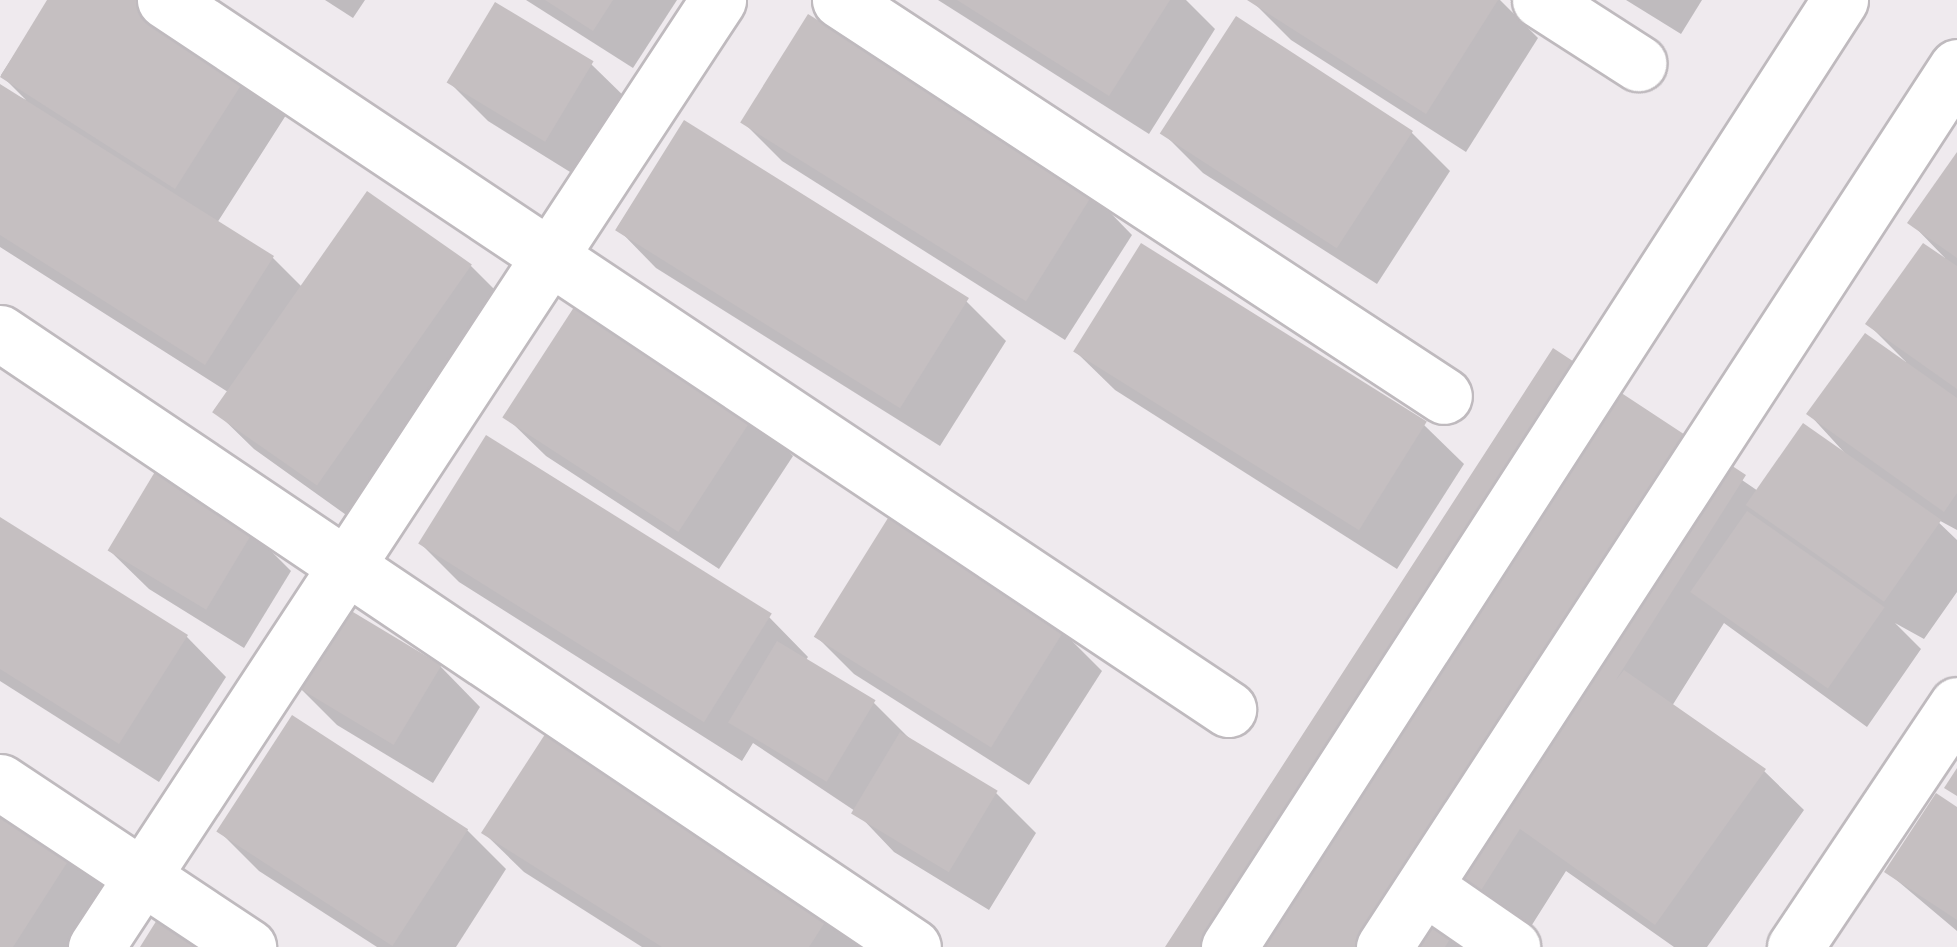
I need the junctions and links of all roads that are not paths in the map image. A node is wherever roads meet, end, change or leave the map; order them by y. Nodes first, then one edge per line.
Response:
1 (165, 0) edge
2 (718, 0) edge
3 (840, 0) edge
4 (1540, 0) edge
5 (1840, 0) edge
6 (1638, 63) dead end
7 (1957, 67) edge
8 (550, 256) junction
9 (0, 333) edge
10 (1444, 396) dead end
11 (346, 566) junction
12 (1957, 705) edge
13 (1228, 709) dead end
14 (0, 782) edge
15 (142, 877) junction
16 (1425, 887) junction
17 (96, 947) edge
18 (248, 947) edge
19 (913, 947) edge
20 (1228, 947) edge
21 (1384, 947) edge
22 (1512, 947) edge
23 (1795, 947) edge

1 - 8 street
2 - 8 street
3 - 10 street
4 - 6 street
5 - 20 street
7 - 16 street
8 - 11 street
8 - 13 street
9 - 11 street
11 - 15 street
11 - 19 street
12 - 23 street
14 - 15 street
15 - 17 street
15 - 18 street
16 - 21 street
16 - 22 street

